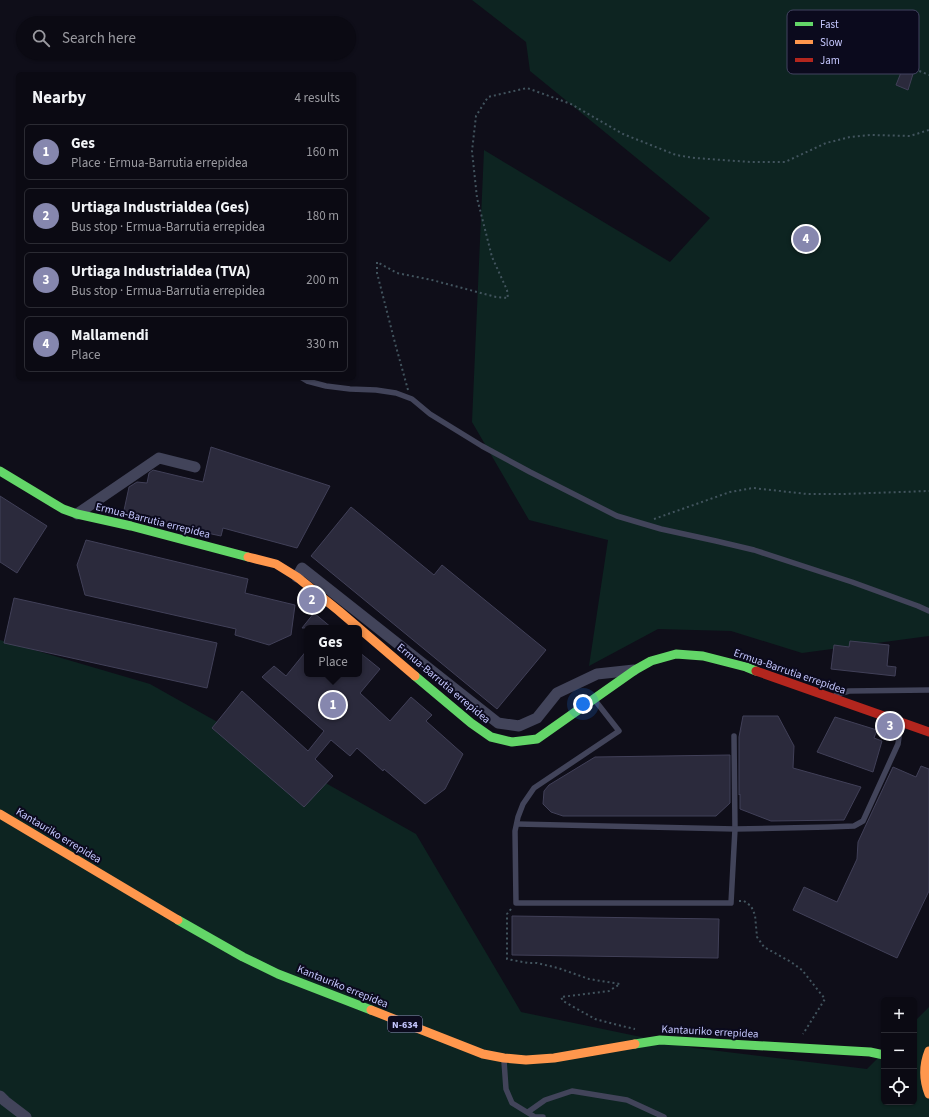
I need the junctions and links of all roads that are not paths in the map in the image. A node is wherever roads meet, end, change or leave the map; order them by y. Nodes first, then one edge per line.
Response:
1 (305, 380) edge
2 (194, 466) dead end
3 (0, 471) edge
4 (77, 514) junction
5 (297, 576) junction
6 (929, 611) edge
7 (356, 625) edge
8 (362, 631) edge
9 (635, 670) junction
10 (929, 690) edge
11 (830, 697) junction
12 (594, 699) junction
13 (901, 722) junction
14 (929, 732) edge
15 (734, 736) dead end
16 (0, 814) edge
17 (517, 824) junction
18 (735, 829) junction
19 (881, 1050) edge
20 (929, 1051) edge
21 (854, 1052) junction
22 (881, 1055) edge
23 (504, 1058) junction
24 (917, 1073) edge
25 (924, 1079) junction
26 (929, 1094) edge
27 (0, 1096) edge
28 (528, 1112) junction
29 (26, 1117) edge
30 (544, 1117) edge
31 (664, 1117) edge

1 - 6 lane
2 - 4 street
3 - 4 main road, Ermua-Barrutia errepidea
4 - 5 main road, Ermua-Barrutia errepidea
5 - 7 main road, Ermua-Barrutia errepidea
5 - 9 street
8 - 12 main road, Ermua-Barrutia errepidea
9 - 11 main road, Ermua-Barrutia errepidea
9 - 12 main road, Ermua-Barrutia errepidea
10 - 11 lane
11 - 13 main road, Ermua-Barrutia errepidea
12 - 17 lane
13 - 14 main road, Ermua-Barrutia errepidea
13 - 18 lane
15 - 18 lane
16 - 23 main road, Kantauriko errepidea / N-634
17 - 18 lane
17 - 18 lane
19 - 21 main road
20 - 25 main road
21 - 22 main road
21 - 23 main road, Kantauriko errepidea / N-634
23 - 28 lane
24 - 25 main road
25 - 26 main road
27 - 29 street
28 - 30 lane
28 - 31 lane

